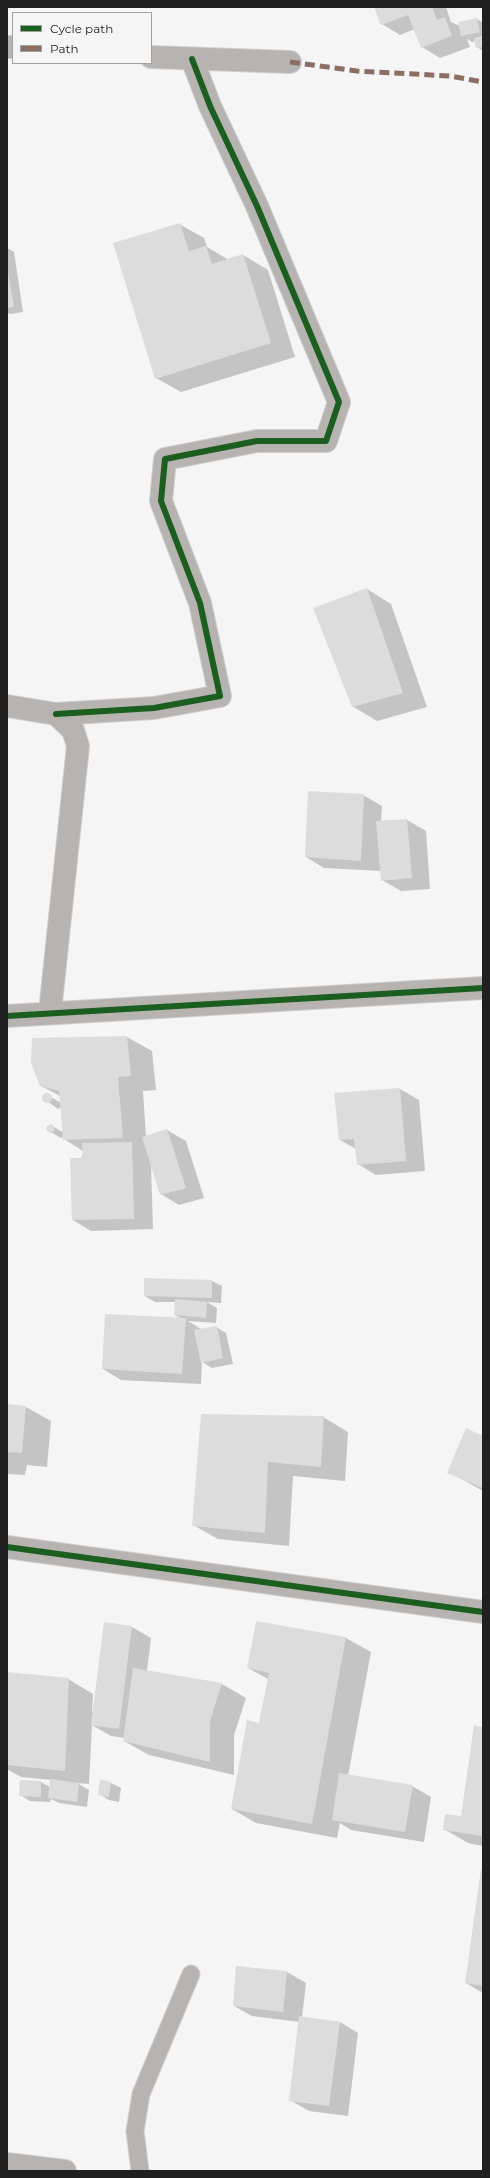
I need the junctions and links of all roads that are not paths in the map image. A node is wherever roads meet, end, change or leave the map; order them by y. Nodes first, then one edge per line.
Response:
1 (152, 57) edge
2 (192, 58) junction
3 (290, 62) dead end
4 (7, 706) edge
5 (56, 714) junction
6 (483, 988) edge
7 (50, 1012) junction
8 (7, 1016) edge
9 (7, 1547) edge
10 (483, 1612) edge
11 (191, 1974) dead end
12 (7, 2164) edge
13 (65, 2171) edge
14 (140, 2171) edge

1 - 2 street
2 - 3 street
2 - 5 street
4 - 5 street
5 - 7 street
6 - 7 street
7 - 8 street
9 - 10 street
11 - 14 lane
12 - 13 street

